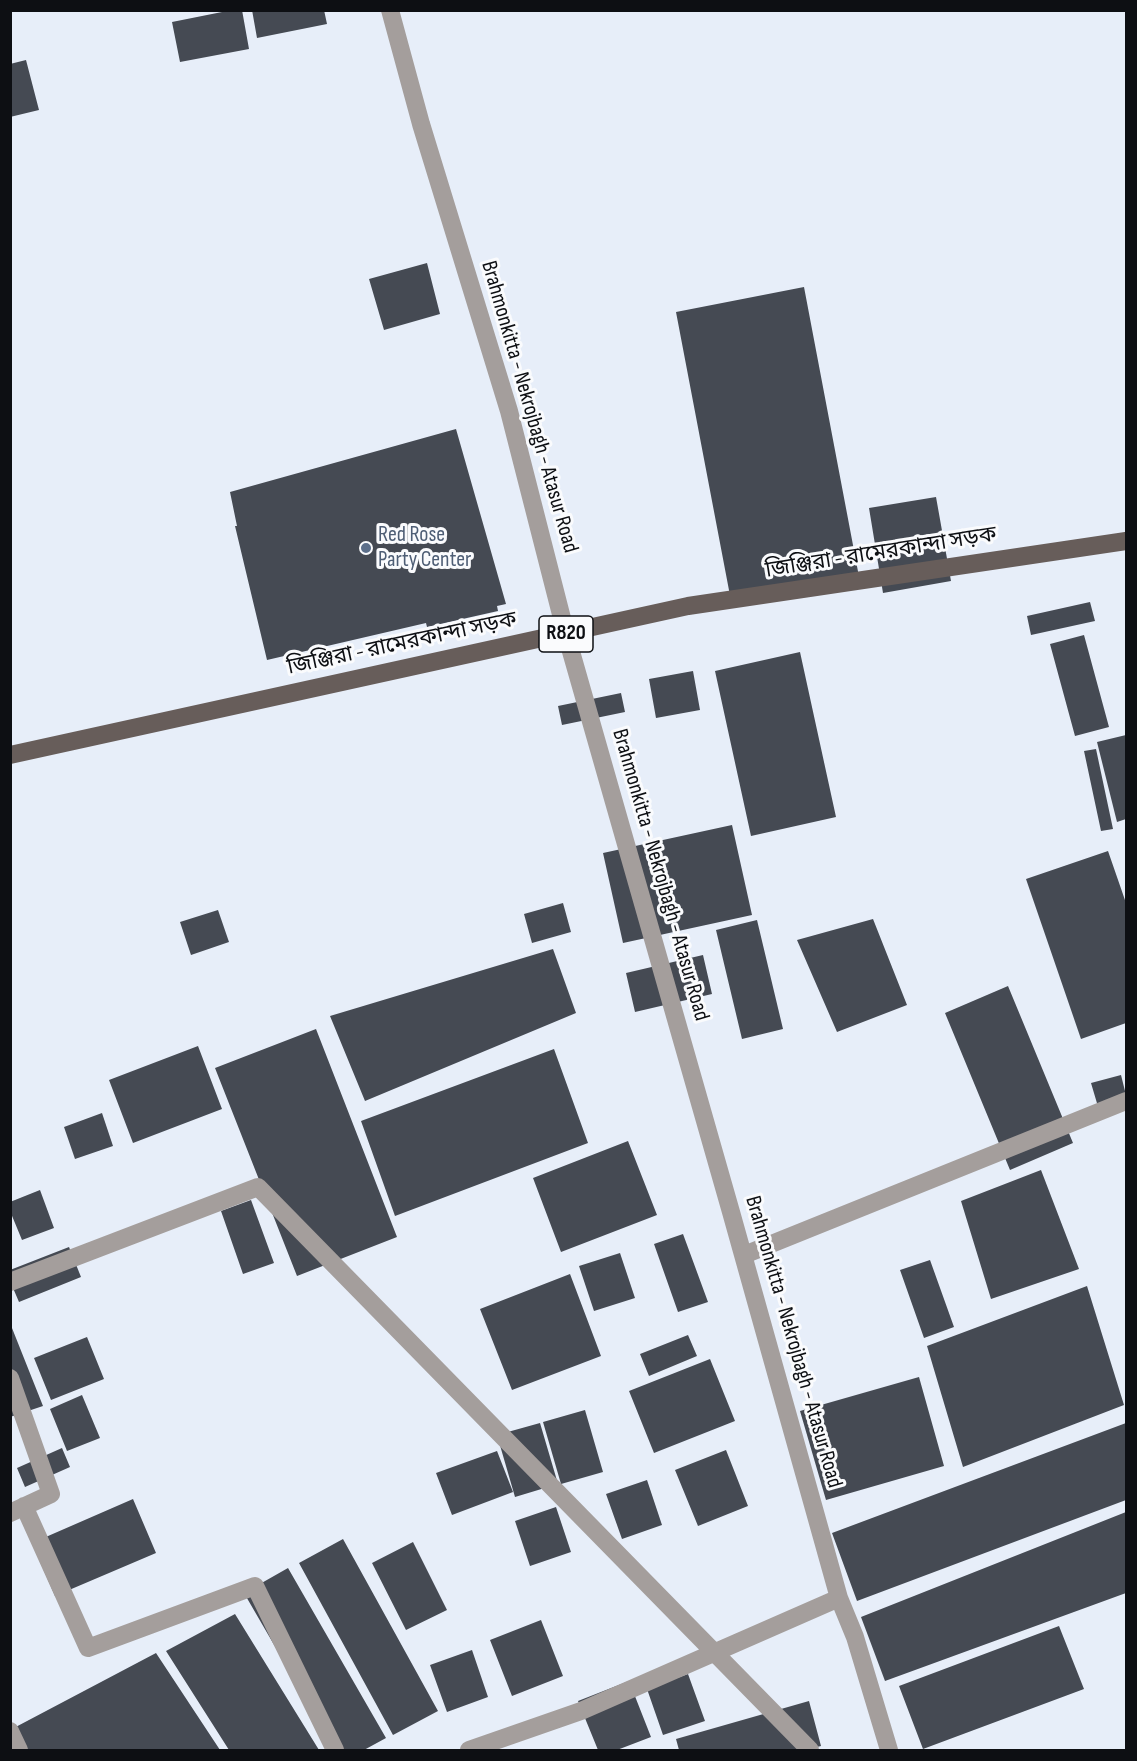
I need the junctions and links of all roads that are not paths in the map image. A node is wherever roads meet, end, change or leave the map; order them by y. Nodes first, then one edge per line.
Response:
1 (390, 10) edge
2 (1126, 541) edge
3 (566, 634) junction
4 (10, 755) edge
5 (1126, 1101) edge
6 (744, 1255) junction
7 (10, 1282) edge
8 (10, 1378) edge
9 (17, 1509) edge
10 (839, 1598) junction
11 (10, 1731) edge
12 (19, 1750) edge
13 (335, 1750) edge
14 (469, 1750) edge
15 (810, 1750) edge
16 (889, 1750) edge

1 - 3 street, Brahmonkitta - Nekrojbagh - Atasur Road
2 - 3 main road, জিঞ্জিরা - রামেরকান্দা সড়ক / R820
3 - 4 main road, জিঞ্জিরা - রামেরকান্দা সড়ক / R820
3 - 6 street, Brahmonkitta - Nekrojbagh - Atasur Road
5 - 6 street
6 - 10 street, Brahmonkitta - Nekrojbagh - Atasur Road
7 - 15 street
8 - 9 street
9 - 13 street
10 - 14 street
10 - 16 street, Brahmonkitta - Nekrojbagh - Atasur Road
11 - 12 street

